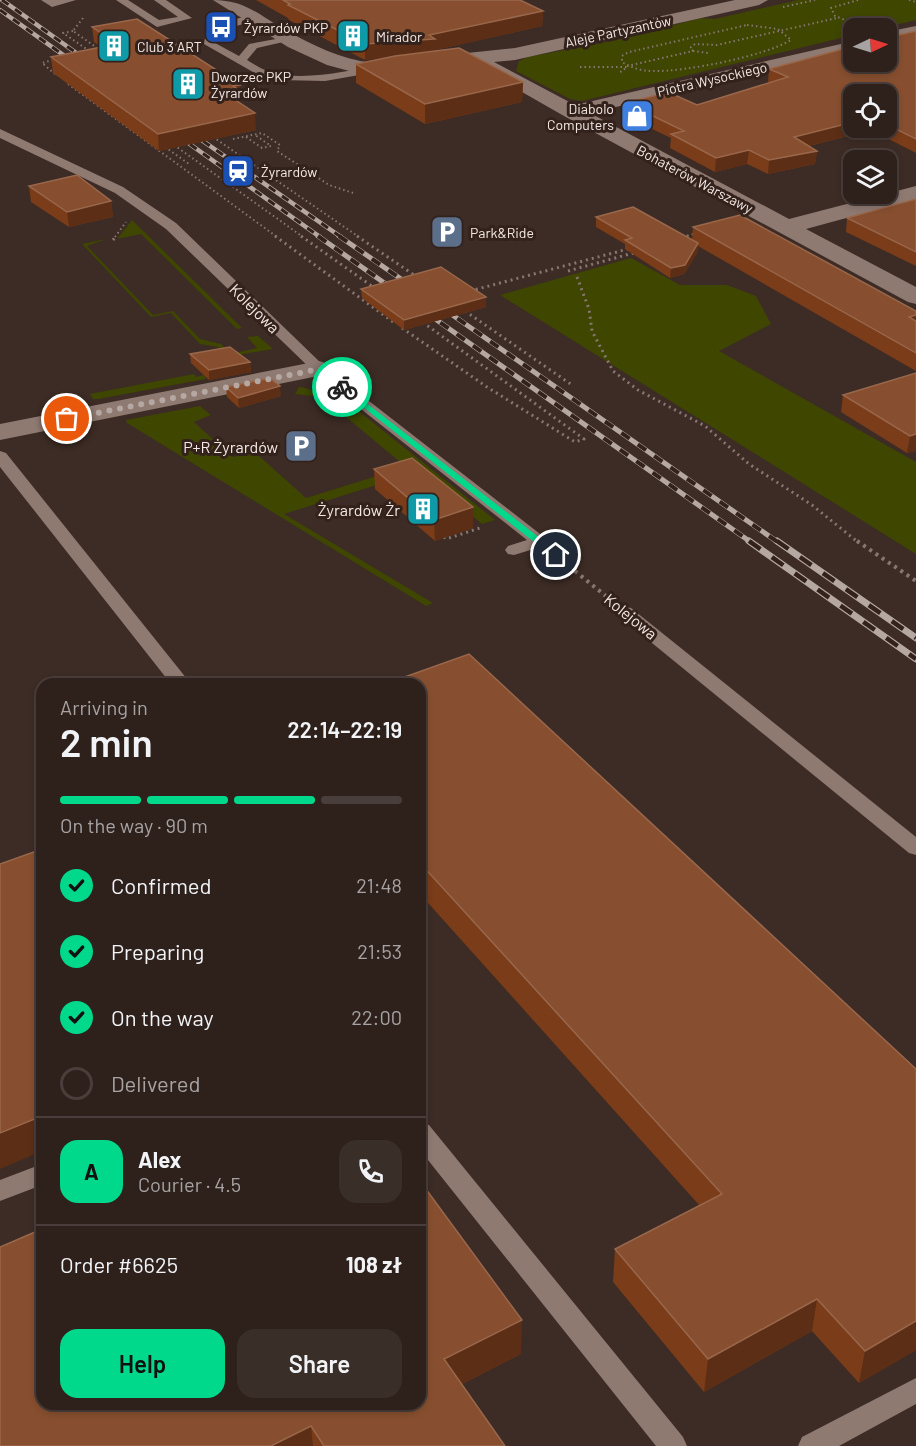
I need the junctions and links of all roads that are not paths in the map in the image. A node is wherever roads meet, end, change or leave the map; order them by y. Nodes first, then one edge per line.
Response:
1 (46, 0) edge
2 (71, 0) edge
3 (121, 0) edge
4 (159, 0) edge
5 (230, 1) edge
6 (766, 5) edge
7 (254, 18) junction
8 (916, 31) edge
9 (897, 35) edge
10 (288, 38) junction
11 (843, 49) edge
12 (241, 60) junction
13 (328, 60) junction
14 (475, 60) junction
15 (382, 68) junction
16 (304, 77) junction
17 (571, 112) junction
18 (0, 133) edge
19 (916, 192) edge
20 (786, 227) junction
21 (916, 297) edge
22 (320, 369) junction
23 (0, 432) edge
24 (0, 456) edge
25 (539, 542) junction
26 (514, 550) dead end
27 (556, 555) road end
28 (625, 612) road end
29 (176, 678) edge
30 (916, 848) edge
31 (426, 1139) edge
32 (36, 1176) edge
33 (0, 1191) edge
34 (916, 1390) edge
35 (673, 1446) edge
36 (812, 1446) edge

1 - 2 lane
3 - 4 lane
5 - 7 street, Aleje Partyzantów
6 - 14 street, Aleje Partyzantów
7 - 10 street, Aleje Partyzantów
7 - 12 lane
8 - 9 street
10 - 12 lane
10 - 13 street, Aleje Partyzantów
11 - 17 street, Piotra Wysockiego
12 - 16 lane
13 - 15 street, Aleje Partyzantów
13 - 16 lane
14 - 15 street, Aleje Partyzantów
14 - 17 street, Bohaterów Warszawy
15 - 16 lane
17 - 20 street, Bohaterów Warszawy
18 - 22 lane, Kolejowa
19 - 20 street
20 - 21 street, Bohaterów Warszawy
22 - 23 street
22 - 25 lane, Kolejowa
24 - 29 lane
25 - 26 lane
25 - 27 lane, Kolejowa
28 - 30 lane, Kolejowa
31 - 35 lane
32 - 33 lane
34 - 36 lane

